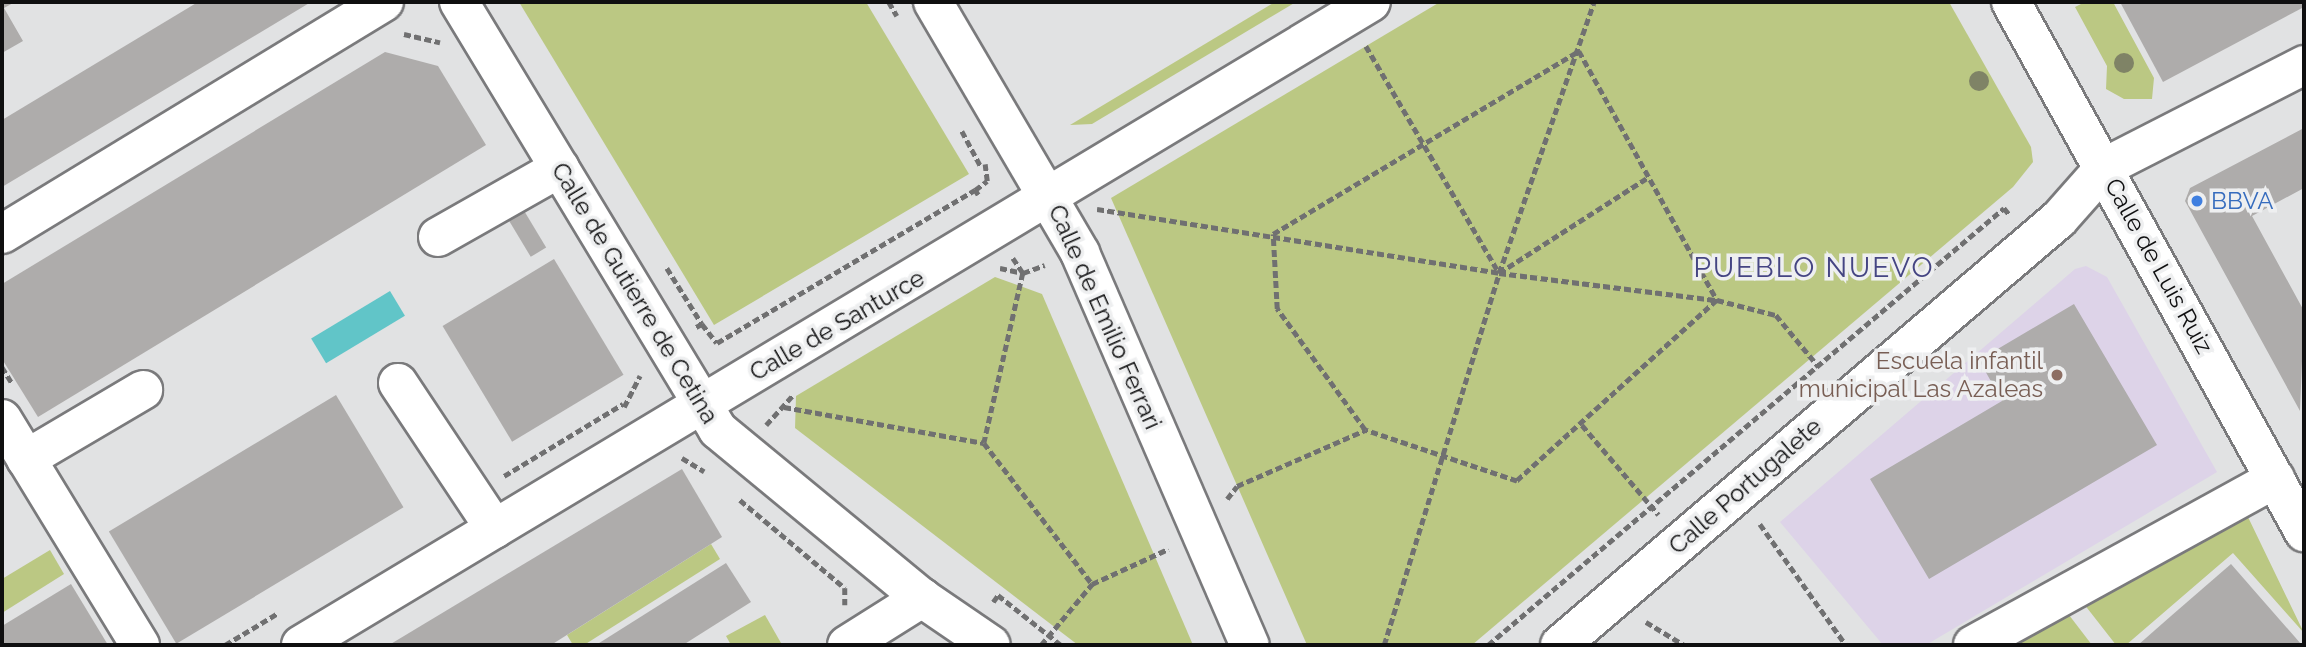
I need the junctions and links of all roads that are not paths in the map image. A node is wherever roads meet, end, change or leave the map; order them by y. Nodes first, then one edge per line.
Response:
1 (384, 2) edge
2 (459, 2) edge
3 (933, 2) edge
4 (2011, 2) edge
5 (1359, 9) edge
6 (2304, 65) edge
7 (2105, 167) junction
8 (559, 168) junction
9 (1051, 197) junction
10 (2, 234) edge
11 (438, 237) dead end
12 (398, 383) dead end
13 (143, 390) dead end
14 (701, 405) junction
15 (2, 419) edge
16 (26, 459) junction
17 (2275, 479) junction
18 (495, 528) junction
19 (2304, 531) edge
20 (922, 598) junction
21 (861, 636) edge
22 (140, 645) edge
23 (301, 645) edge
24 (991, 645) edge
25 (1250, 645) edge
26 (1560, 645) edge
27 (1973, 645) edge

1 - 10 street
2 - 8 street, Calle de Gutierre de Cetina
3 - 9 street, Calle de Emilio Ferrari
4 - 7 street, Calle de Luis Ruiz
5 - 9 street, Calle de Santurce
6 - 7 street, Calle Portugalete
7 - 17 street, Calle de Luis Ruiz
7 - 26 street, Calle Portugalete
8 - 11 street
8 - 14 street, Calle de Gutierre de Cetina
9 - 14 street, Calle de Santurce
9 - 25 street, Calle de Emilio Ferrari
12 - 18 street
13 - 16 street
14 - 18 street, Calle de Santurce
14 - 20 street, Calle de Gutierre de Cetina
15 - 16 street
16 - 22 street
17 - 19 street, Calle de Luis Ruiz
17 - 27 street
18 - 23 street, Calle de Santurce
20 - 21 street
20 - 24 street, Calle de Gutierre de Cetina

